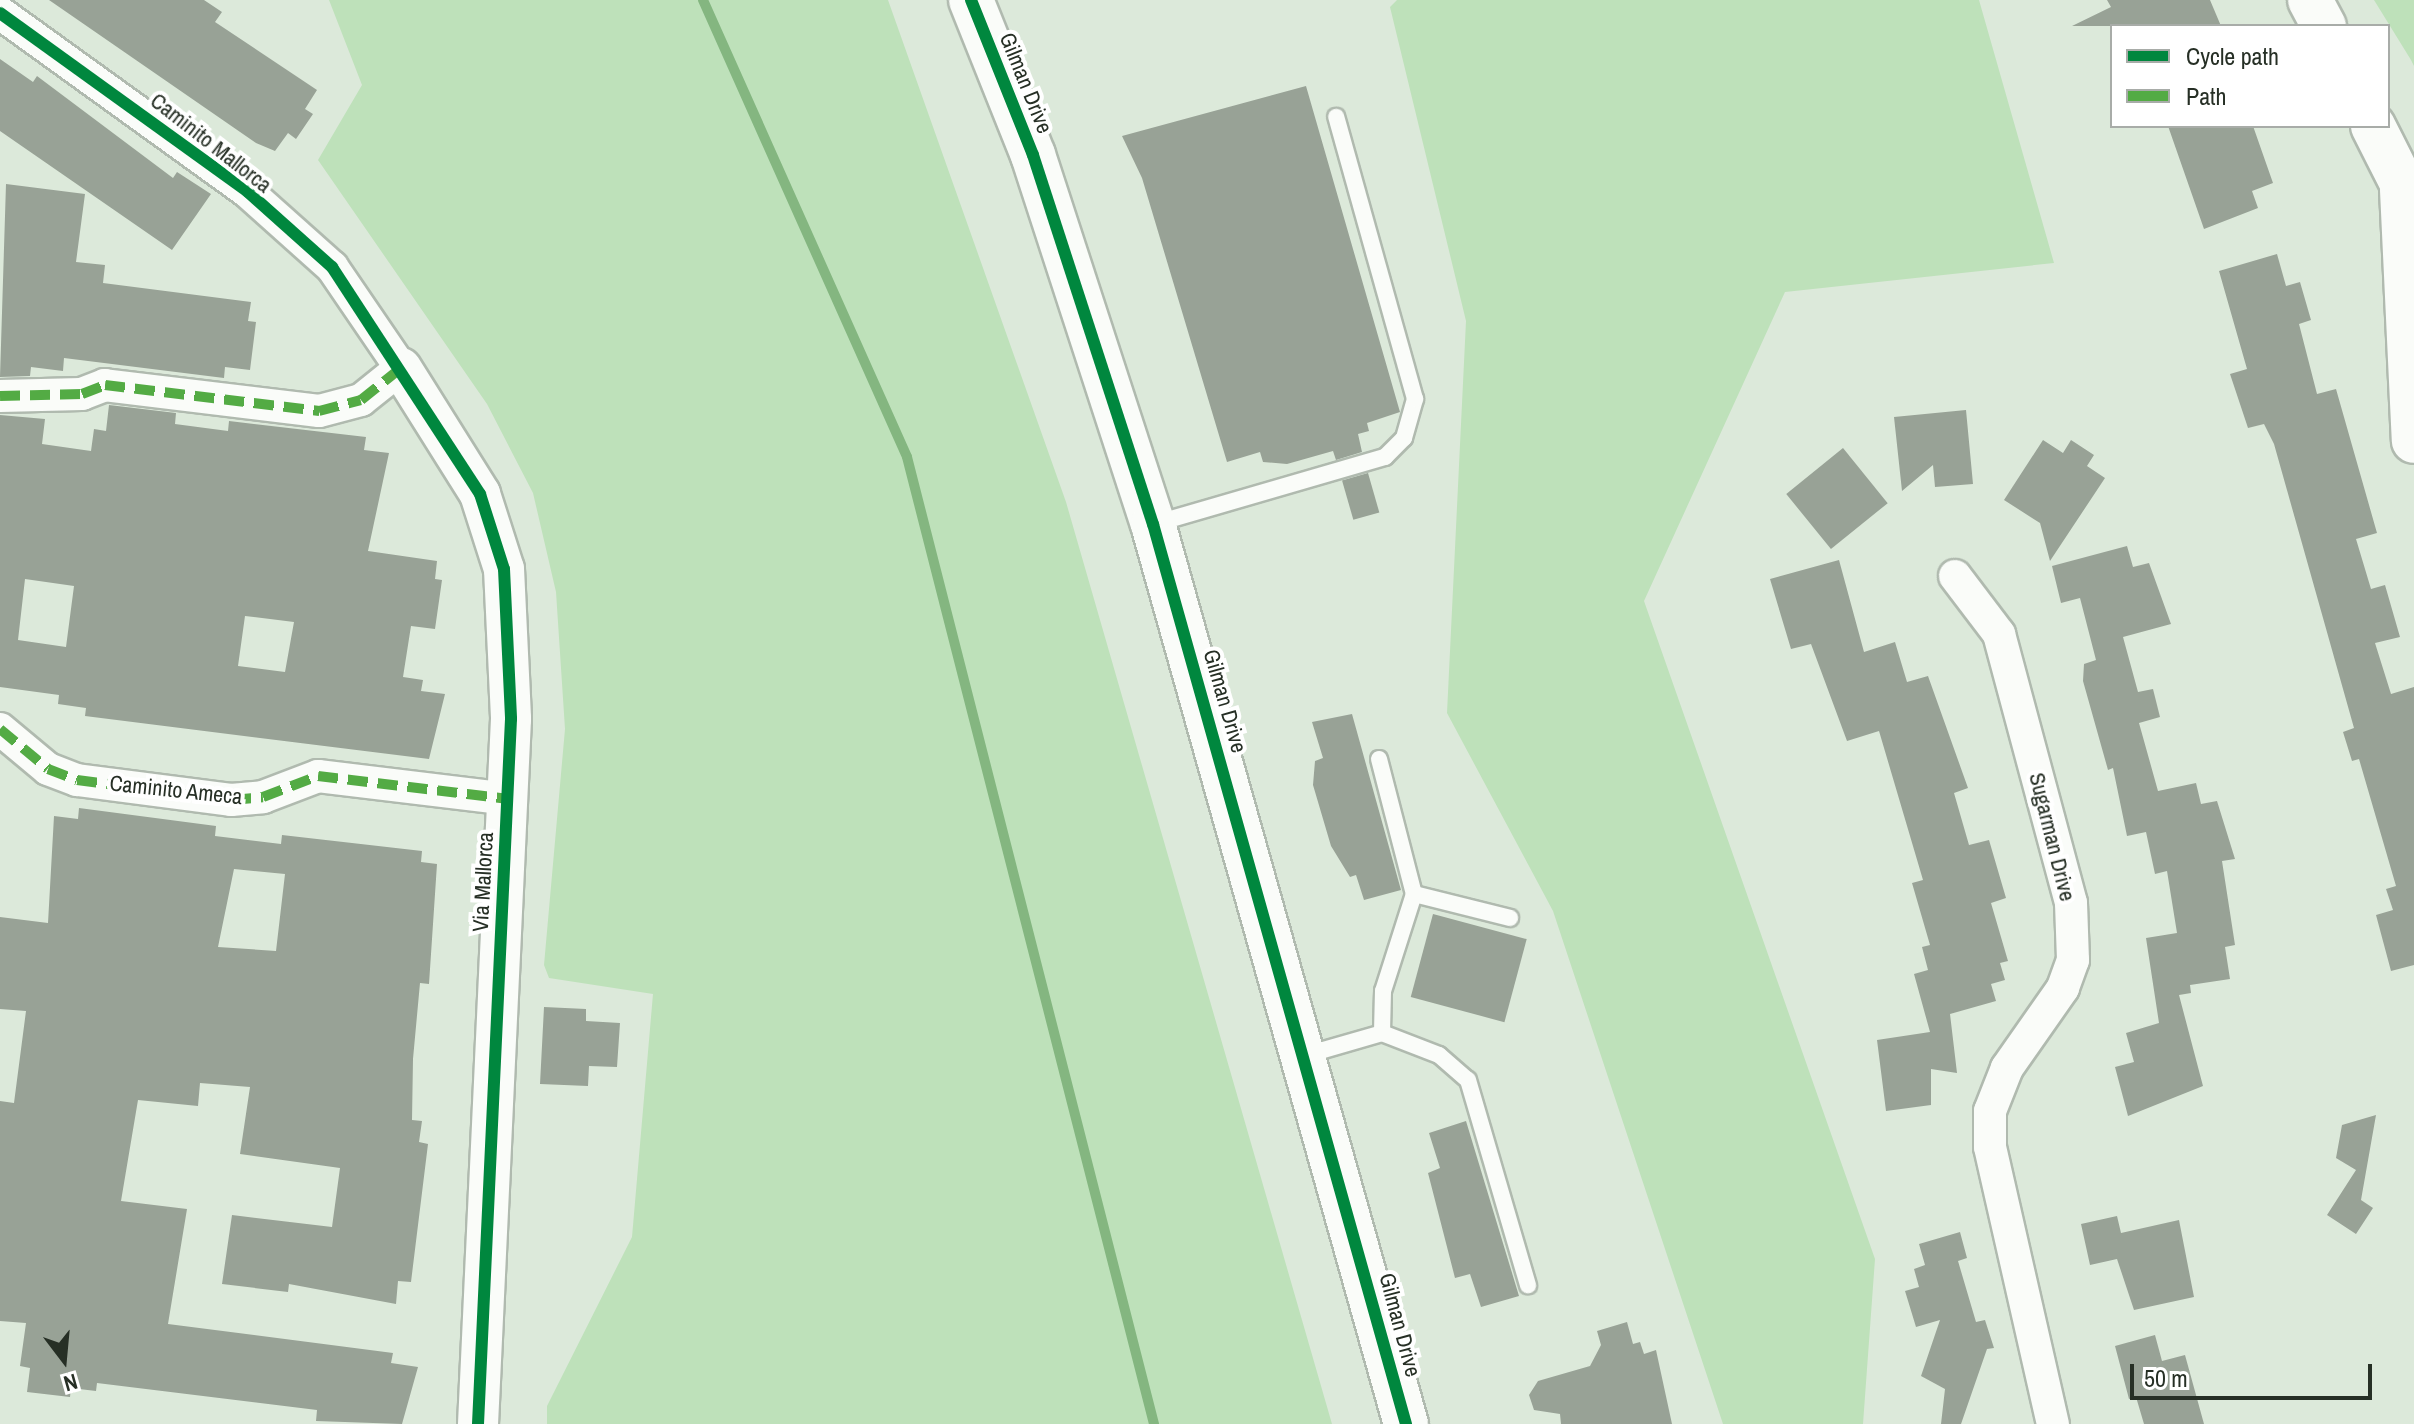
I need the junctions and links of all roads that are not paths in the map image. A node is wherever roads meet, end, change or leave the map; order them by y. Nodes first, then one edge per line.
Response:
1 (971, 0) edge
2 (2310, 0) edge
3 (0, 13) edge
4 (2323, 24) edge
5 (1336, 117) dead end
6 (2374, 128) edge
7 (2408, 199) edge
8 (401, 368) junction
9 (0, 396) edge
10 (2414, 441) edge
11 (1153, 524) junction
12 (1955, 576) dead end
13 (0, 729) edge
14 (1379, 759) dead end
15 (507, 799) junction
16 (1414, 894) junction
17 (1510, 918) dead end
18 (1382, 1033) junction
19 (1306, 1055) junction
20 (1528, 1285) dead end
21 (478, 1424) edge
22 (1406, 1424) edge
23 (2053, 1424) edge

1 - 11 main road, Gilman Drive
2 - 4 main road
3 - 8 street, Caminito Mallorca
5 - 11 lane
6 - 7 main road
7 - 10 main road
8 - 9 street
8 - 15 street, Via Mallorca
11 - 19 main road, Gilman Drive
12 - 23 street, Sugarman Drive
13 - 15 street, Caminito Ameca
14 - 16 lane
15 - 21 street, Via Mallorca
16 - 17 lane
16 - 18 lane
18 - 19 lane
18 - 20 lane
19 - 22 main road, Gilman Drive

